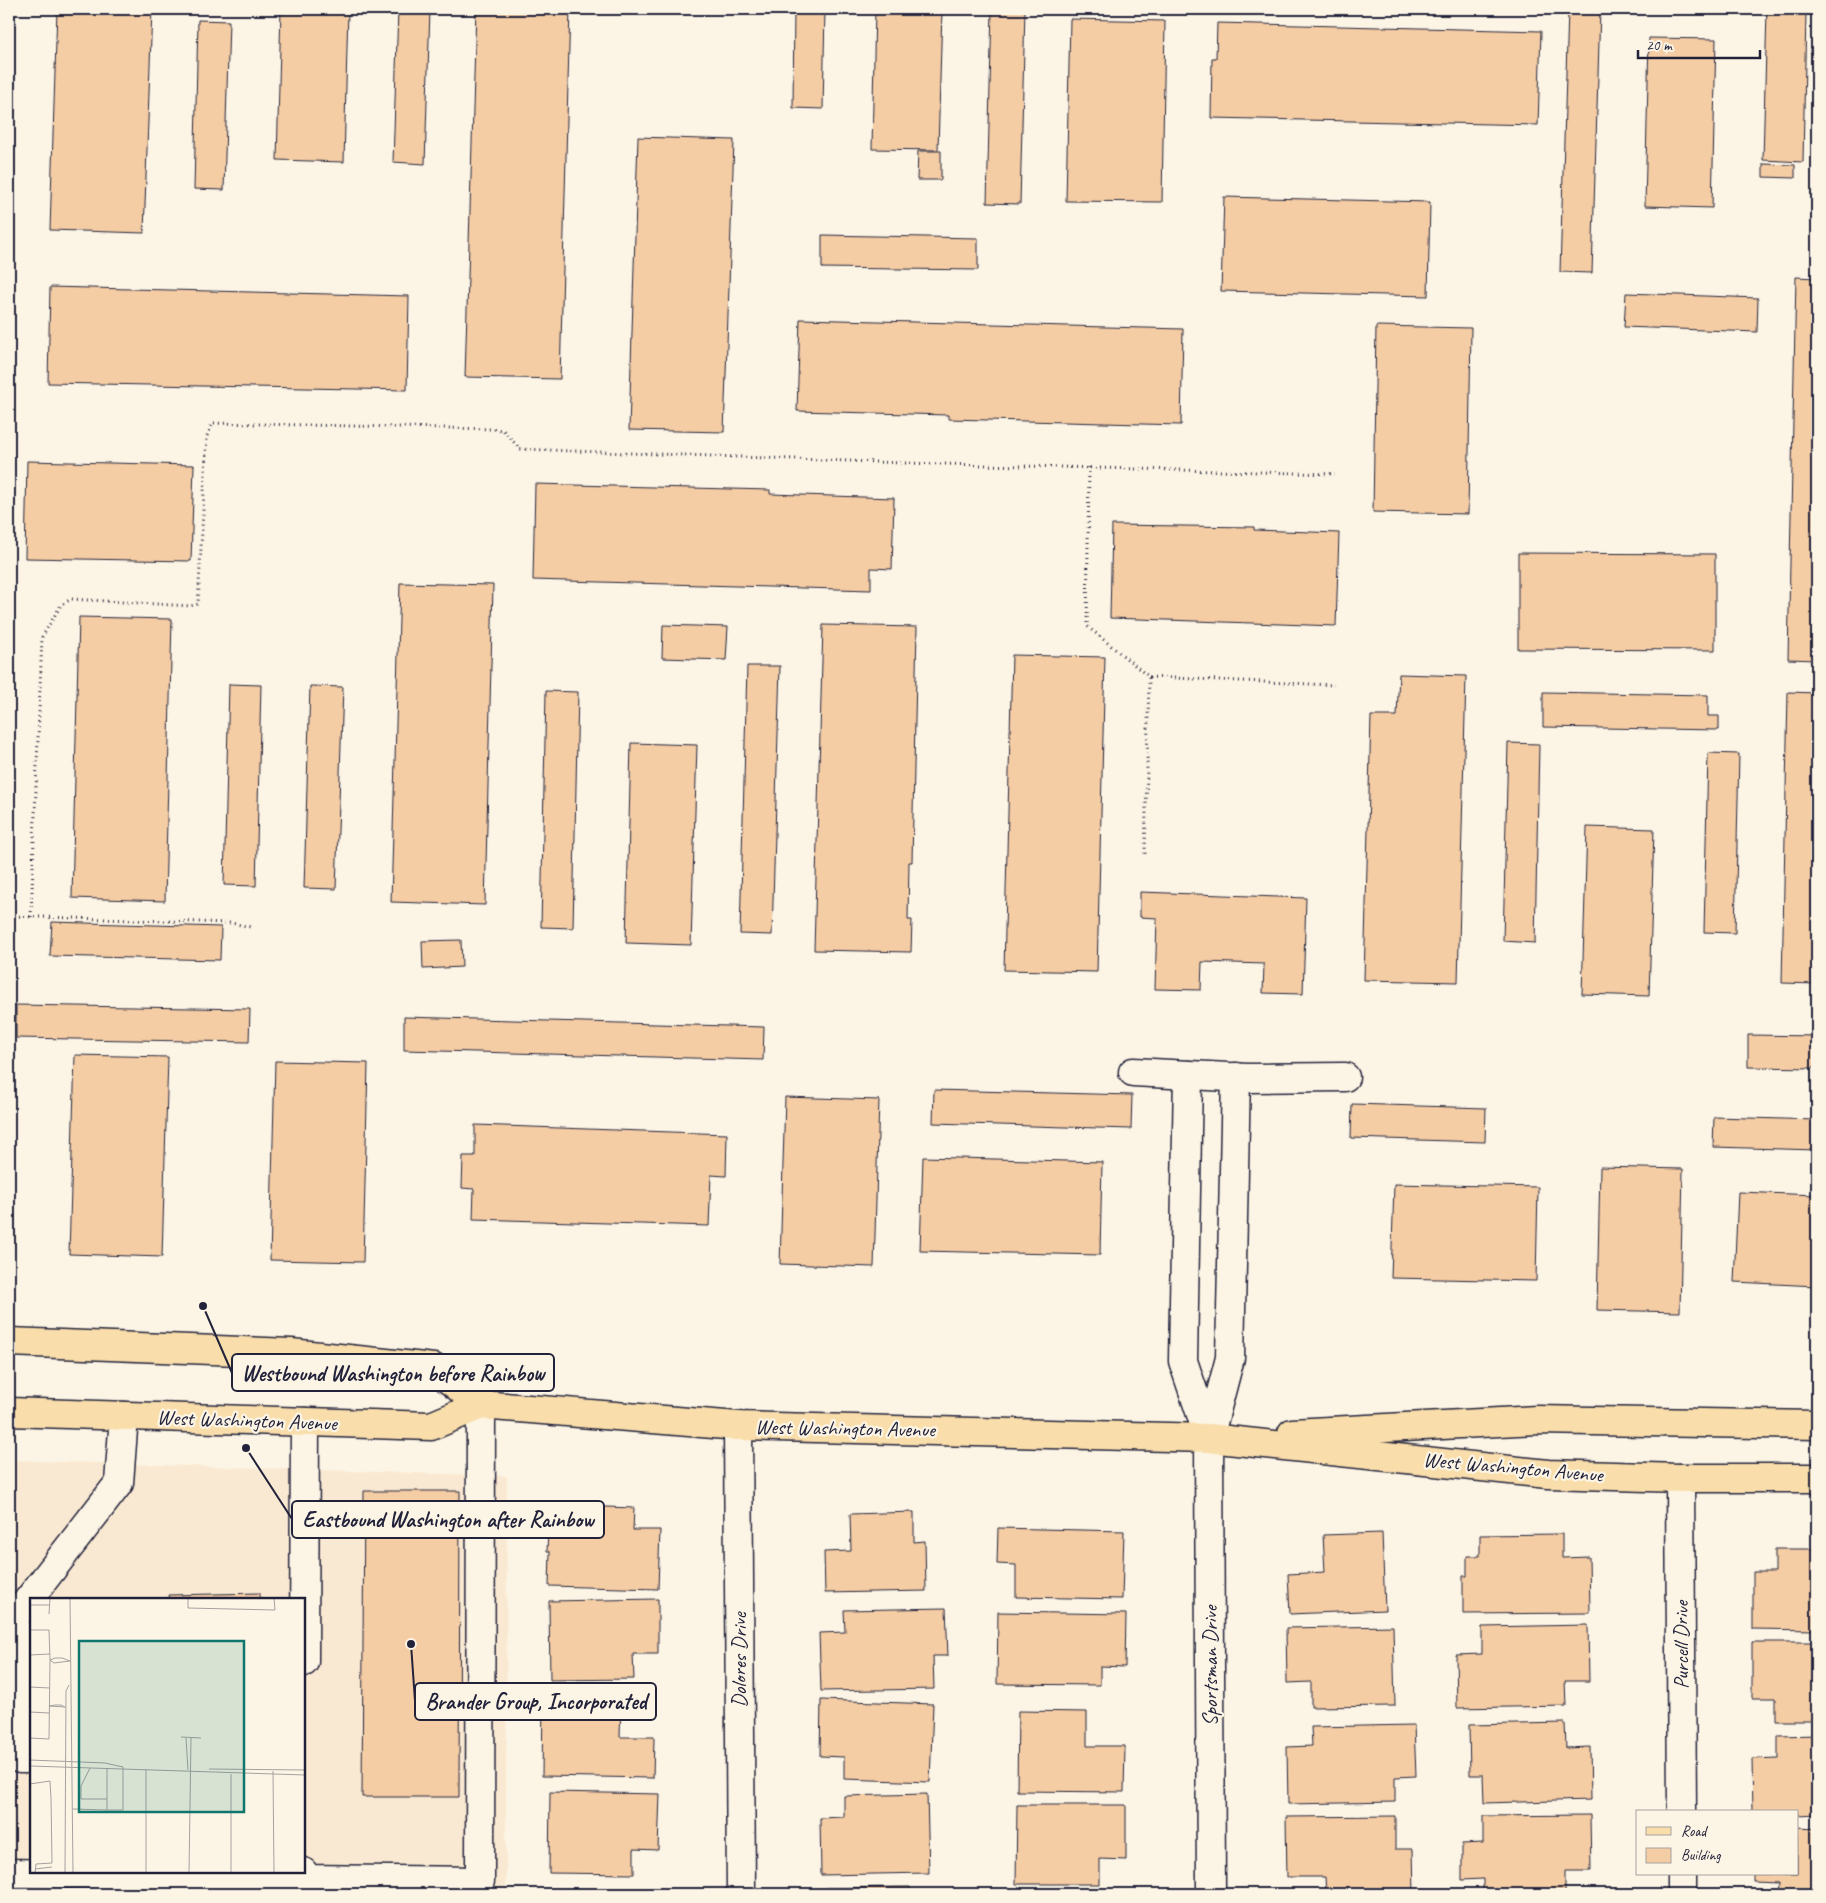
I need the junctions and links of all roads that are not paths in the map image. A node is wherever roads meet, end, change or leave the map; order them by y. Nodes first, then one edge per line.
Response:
1 (1133, 1072) dead end
2 (1188, 1075) junction
3 (1236, 1077) junction
4 (1345, 1077) dead end
5 (9, 1342) edge
6 (481, 1405) junction
7 (9, 1412) edge
8 (124, 1416) junction
9 (305, 1422) junction
10 (1817, 1425) edge
11 (738, 1426) junction
12 (1209, 1438) junction
13 (1680, 1478) junction
14 (1817, 1478) edge
15 (304, 1598) edge
16 (12, 1617) edge
17 (20, 1759) edge
18 (1682, 1810) edge
19 (9, 1873) edge
20 (303, 1875) edge
21 (1682, 1876) edge
22 (741, 1894) edge
23 (1212, 1894) edge
24 (1682, 1894) edge

1 - 2 street
2 - 3 street
2 - 12 street
3 - 4 street
3 - 12 street
5 - 6 main road
6 - 9 main road, West Washington Avenue
6 - 11 main road, West Washington Avenue
6 - 20 street
7 - 8 main road, West Washington Avenue
8 - 9 main road, West Washington Avenue
8 - 16 street
9 - 15 street
10 - 12 main road, West Washington Avenue
11 - 12 main road, West Washington Avenue
11 - 22 street, Dolores Drive
12 - 13 main road, West Washington Avenue
12 - 23 street, Sportsman Drive
13 - 14 main road, West Washington Avenue
13 - 18 street, Purcell Drive
16 - 17 street
19 - 20 street
21 - 24 street

